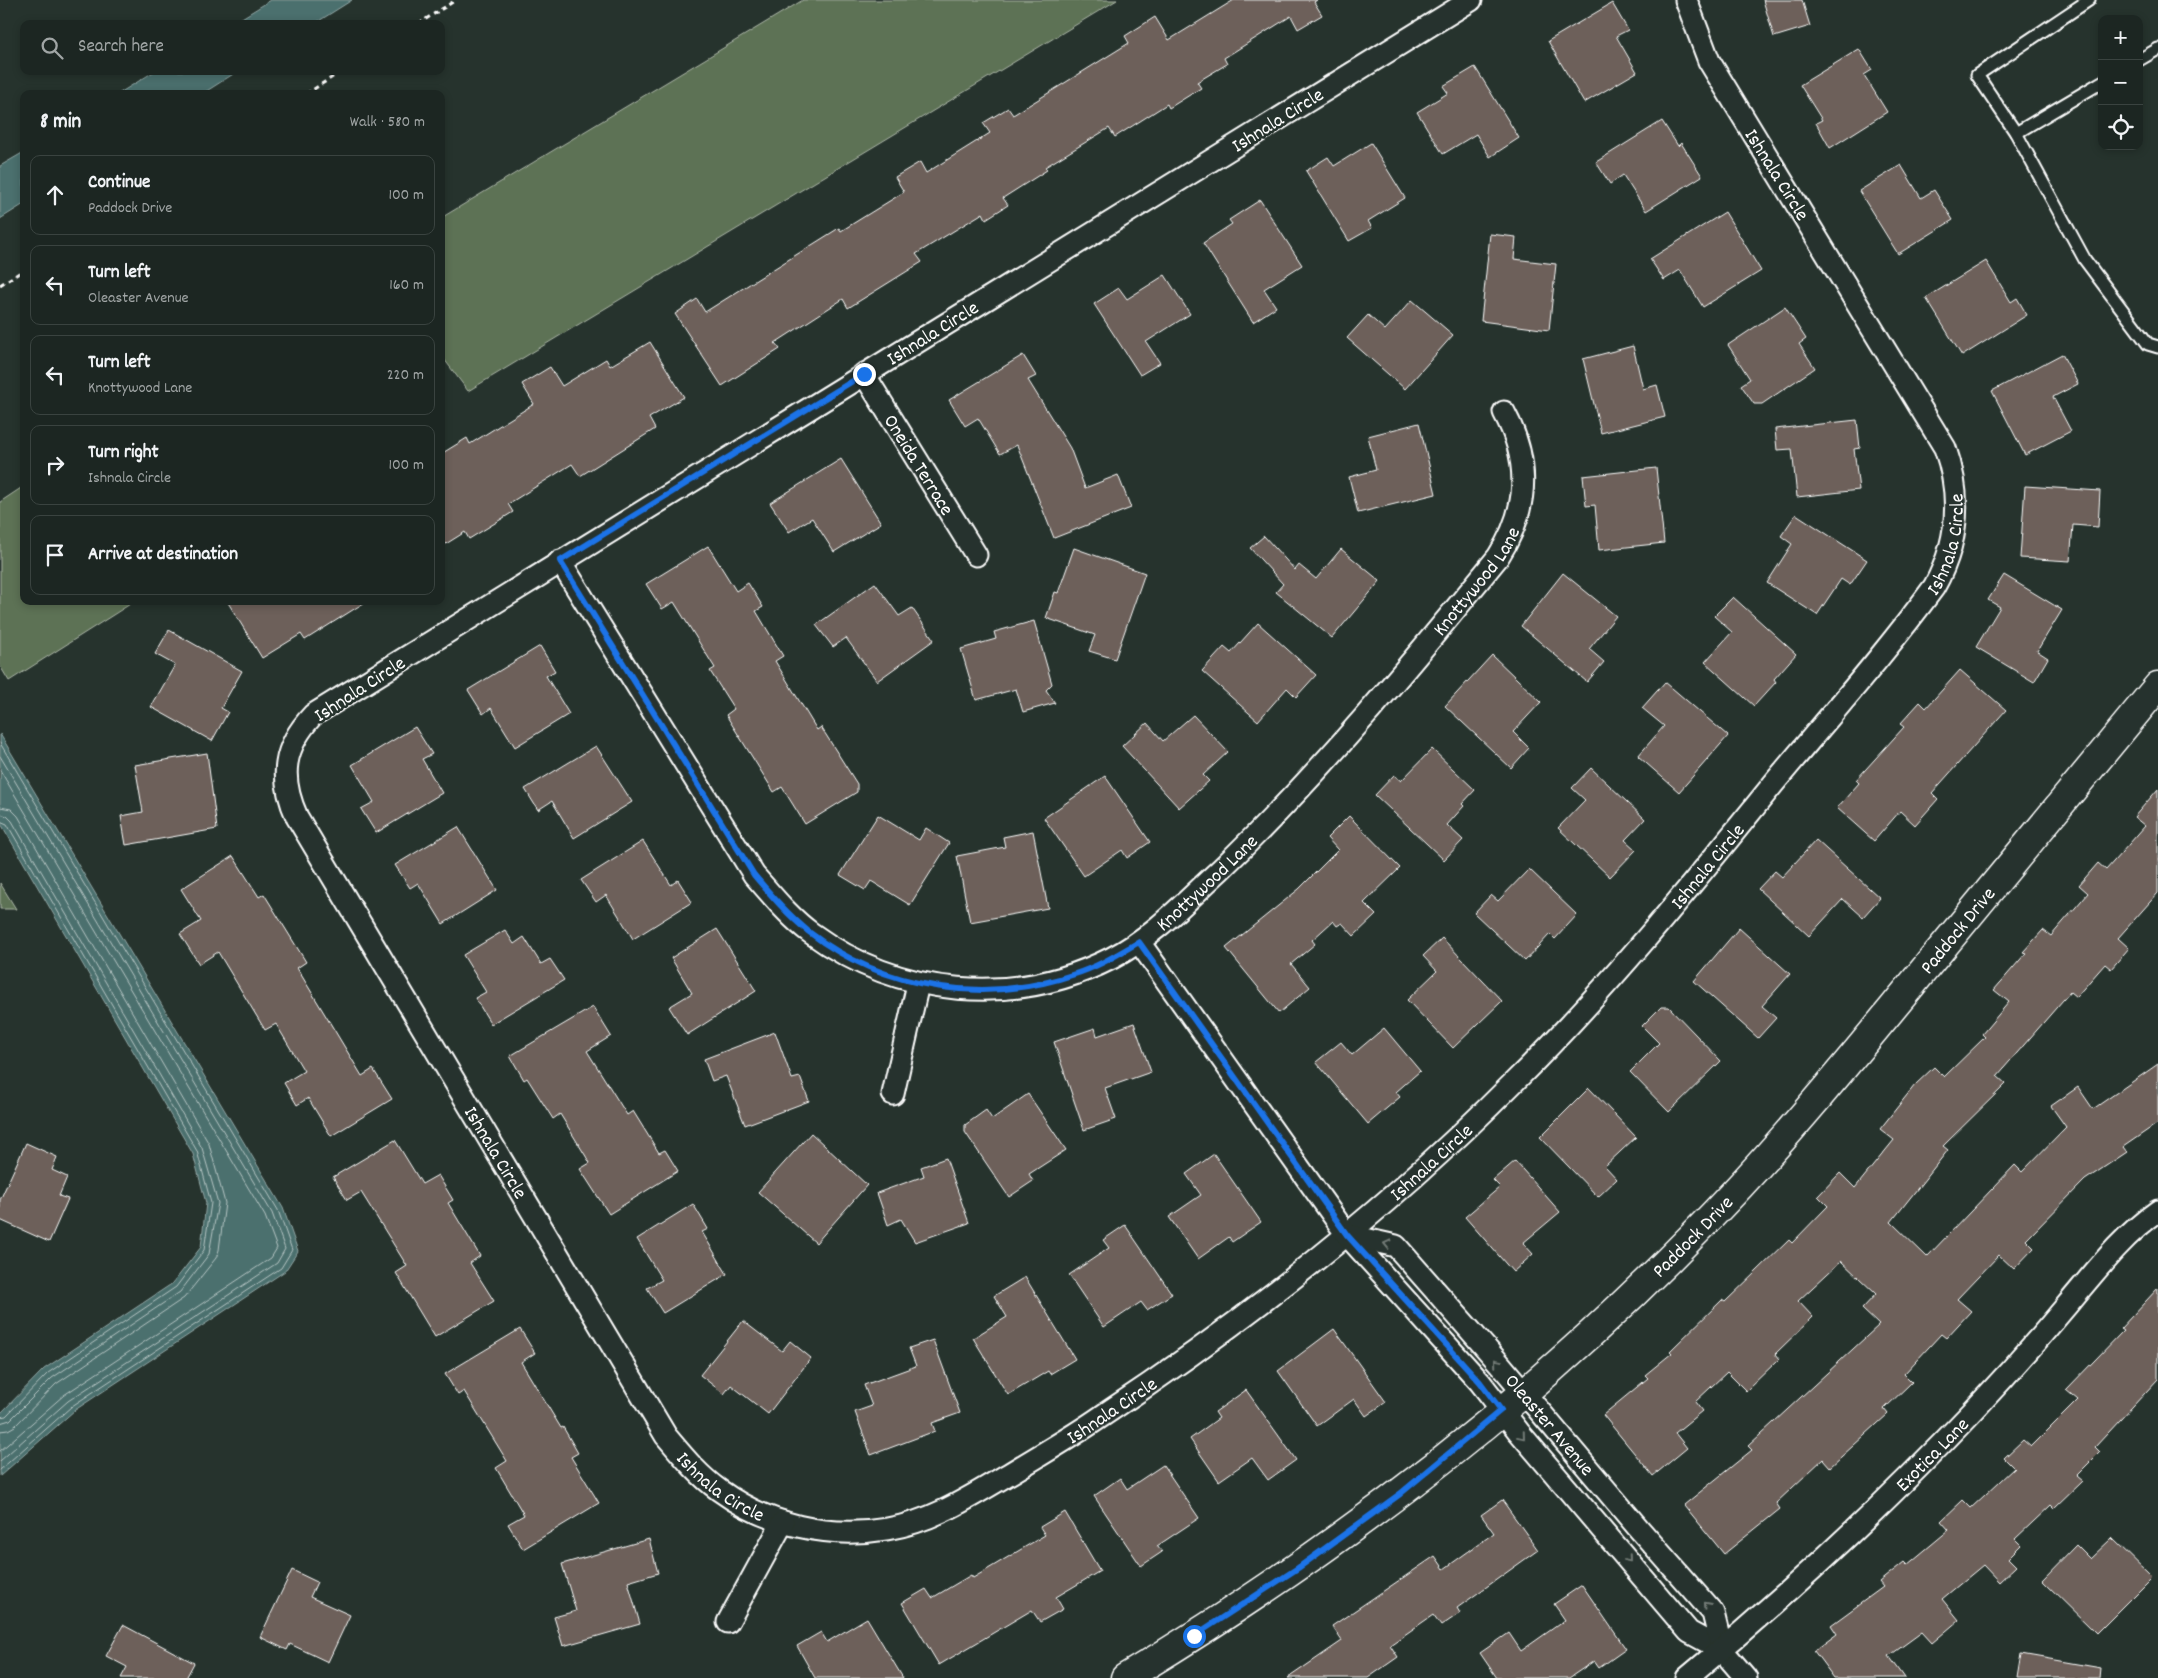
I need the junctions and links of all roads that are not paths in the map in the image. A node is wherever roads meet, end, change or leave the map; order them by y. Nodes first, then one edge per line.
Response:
1 (1471, 0) edge
2 (1686, 0) edge
3 (2089, 0) edge
4 (2158, 49) edge
5 (2143, 58) edge
6 (2098, 84) edge
7 (2016, 132) junction
8 (2158, 347) edge
9 (864, 374) junction
10 (1504, 412) dead end
11 (976, 555) dead end
12 (560, 561) junction
13 (2158, 686) edge
14 (1139, 942) junction
15 (918, 984) junction
16 (893, 1094) dead end
17 (2158, 1211) edge
18 (1347, 1235) junction
19 (1522, 1393) junction
20 (1501, 1410) junction
21 (783, 1522) junction
22 (728, 1622) dead end
23 (1722, 1650) junction
24 (1124, 1678) edge
25 (1687, 1678) edge
26 (1746, 1678) edge

1 - 9 street, Ishnala Circle
2 - 18 street, Ishnala Circle
3 - 7 lane
4 - 5 lane
6 - 7 lane
7 - 8 lane
9 - 11 street, Oneida Terrace
9 - 12 street, Ishnala Circle
10 - 14 street, Knottywood Lane
12 - 15 street, Knottywood Lane
12 - 21 street, Ishnala Circle
13 - 19 street, Paddock Drive
14 - 15 street, Knottywood Lane
14 - 18 street, Oleaster Avenue
15 - 16 street
17 - 23 street, Exotica Lane
19 -> 18 street, Oleaster Avenue
18 - 20 street, Oleaster Avenue
18 - 21 street, Ishnala Circle
19 - 20 street, Paddock Drive
23 -> 19 street, Oleaster Avenue
20 -> 23 street, Oleaster Avenue
20 - 24 street, Paddock Drive
21 - 22 street
23 - 25 street, Exotica Lane
23 - 26 street, Oleaster Avenue

